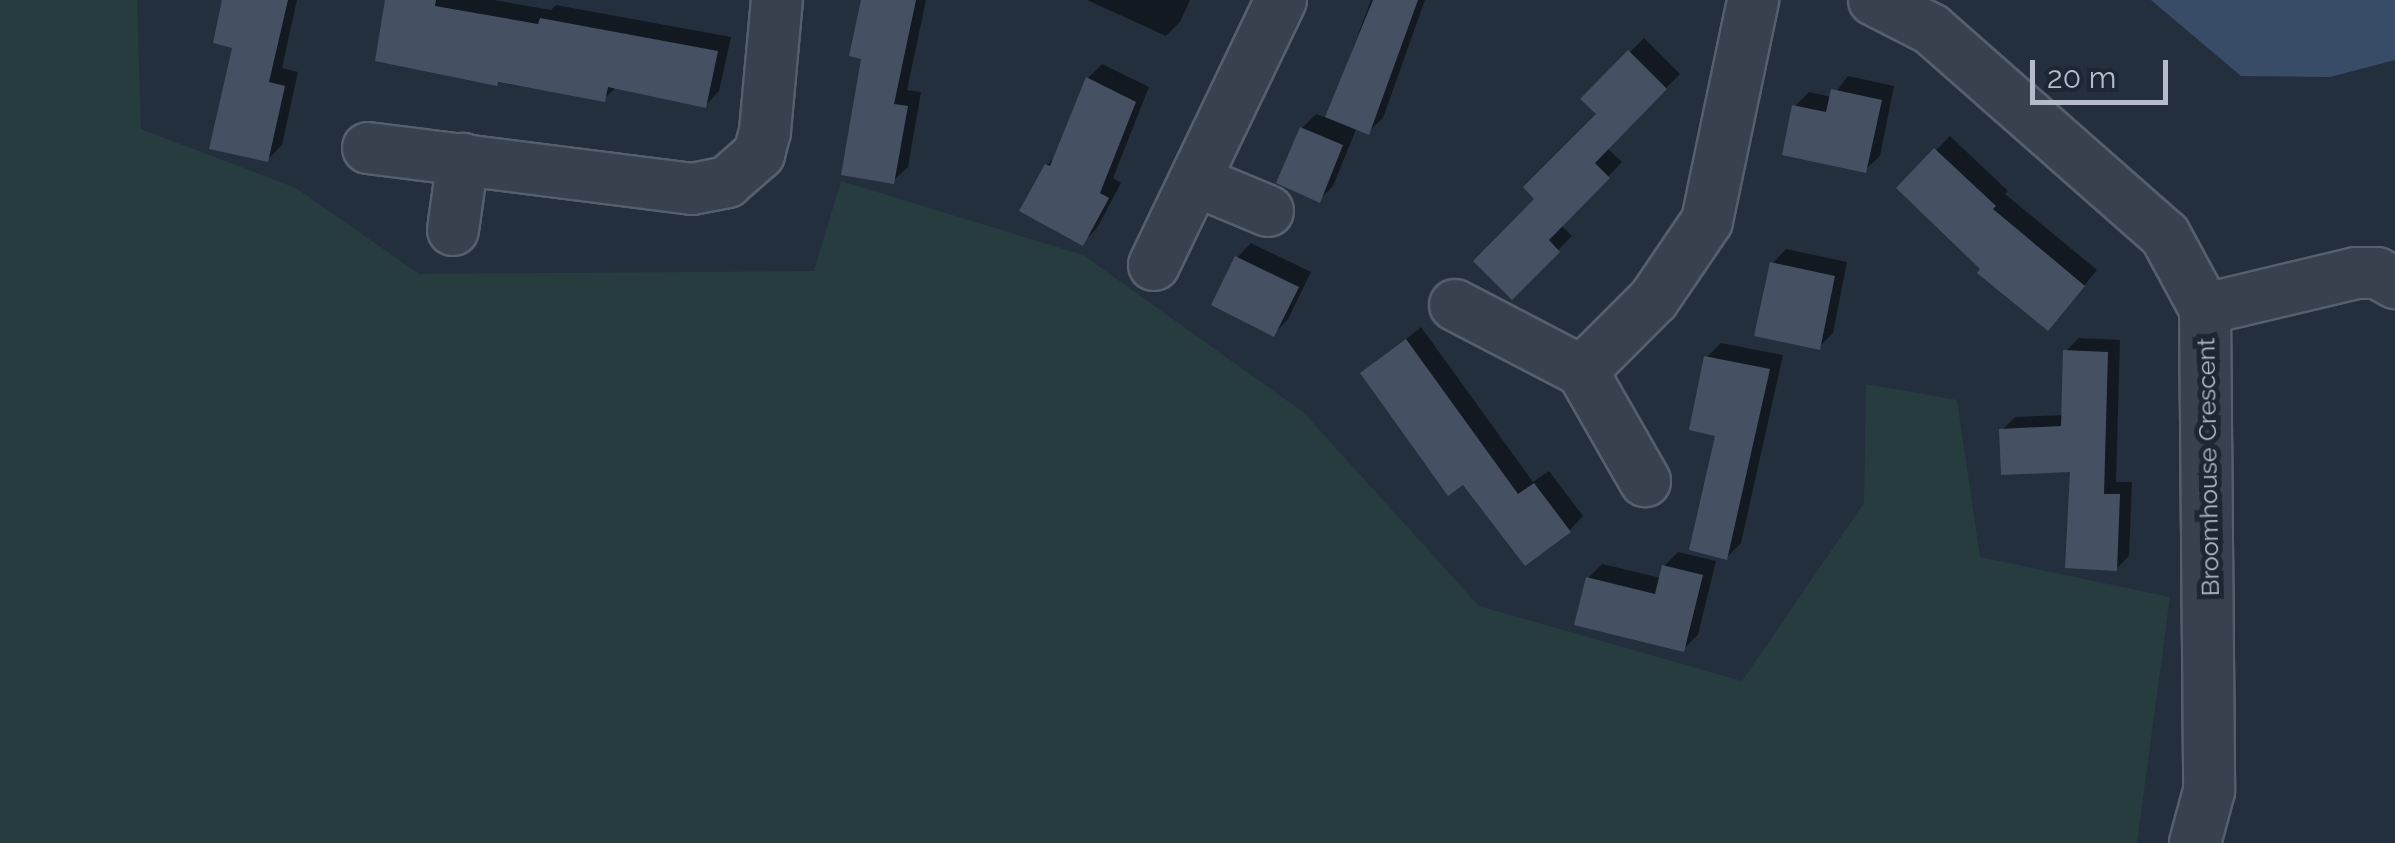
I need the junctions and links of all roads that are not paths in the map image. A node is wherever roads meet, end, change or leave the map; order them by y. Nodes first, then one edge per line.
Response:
1 (777, 0) edge
2 (1281, 0) edge
3 (1752, 0) edge
4 (1874, 0) edge
5 (368, 148) dead end
6 (462, 160) junction
7 (1196, 181) junction
8 (1268, 211) dead end
9 (453, 230) dead end
10 (1154, 265) dead end
11 (2395, 284) edge
12 (1455, 305) dead end
13 (2206, 308) junction
14 (1582, 371) junction
15 (1645, 481) dead end
16 (2195, 843) edge

1 - 6 street
2 - 7 street
3 - 14 street
4 - 13 street, Broomhouse Crescent
5 - 6 street
6 - 9 street
7 - 8 street
7 - 10 street
11 - 13 street
12 - 14 street
13 - 16 street, Broomhouse Crescent
14 - 15 street

